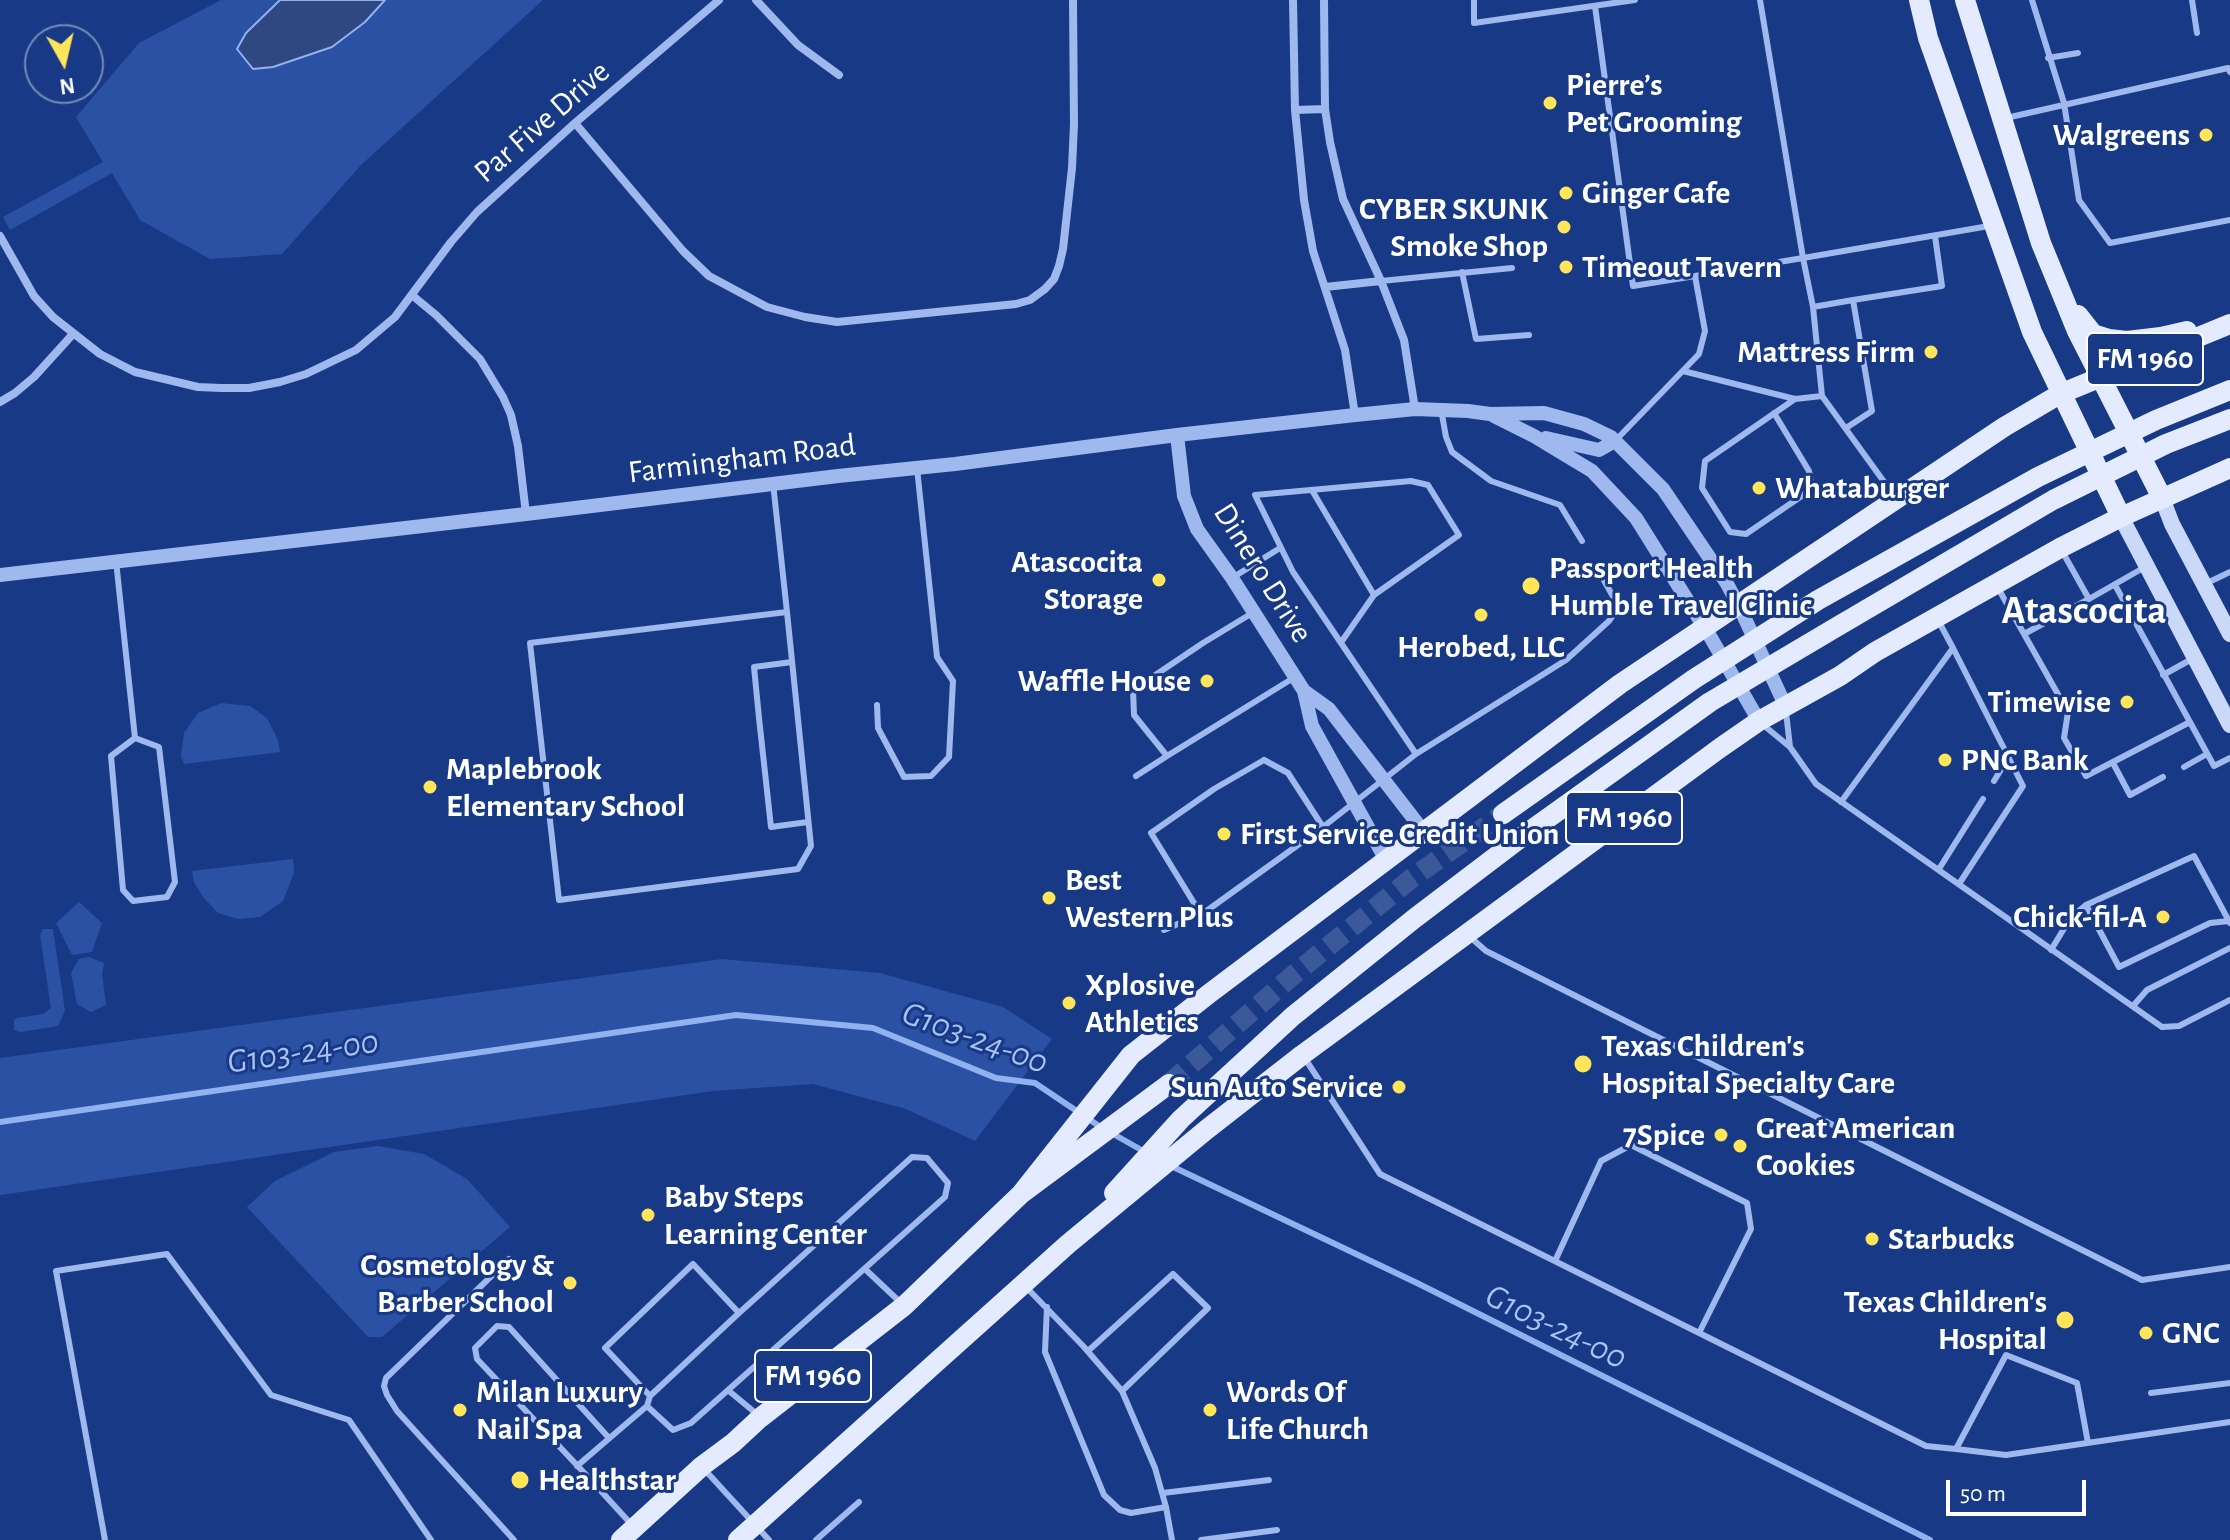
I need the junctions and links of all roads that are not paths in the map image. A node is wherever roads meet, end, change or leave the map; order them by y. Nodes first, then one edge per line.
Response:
1 (719, 0) edge
2 (756, 0) edge
3 (1073, 0) edge
4 (1293, 0) edge
5 (1324, 0) edge
6 (1474, 0) edge
7 (1635, 0) edge
8 (1760, 0) edge
9 (1919, 0) edge
10 (1965, 0) edge
11 (2043, 0) edge
12 (2192, 0) edge
13 (2032, 1) edge
14 (1595, 6) junction
15 (2197, 33) dead end
16 (2078, 53) dead end
17 (2048, 58) junction
18 (2229, 69) edge
19 (839, 75) dead end
20 (2064, 103) junction
21 (1325, 109) junction
22 (1295, 110) junction
23 (2001, 119) junction
24 (575, 123) junction
25 (2230, 220) edge
26 (1993, 226) junction
27 (0, 236) edge
28 (1935, 236) junction
29 (1803, 258) junction
30 (1512, 268) dead end
31 (1462, 272) junction
32 (1695, 276) junction
33 (1381, 281) junction
34 (1325, 287) junction
35 (2061, 293) junction
36 (413, 296) junction
37 (1853, 300) junction
38 (1813, 307) junction
39 (2230, 323) edge
40 (73, 334) junction
41 (1529, 335) dead end
42 (1683, 371) junction
43 (2101, 376) junction
44 (2230, 390) edge
45 (2060, 394) junction
46 (1822, 396) junction
47 (1795, 399) junction
48 (0, 402) edge
49 (1415, 409) junction
50 (1441, 409) junction
51 (1774, 413) junction
52 (1490, 414) junction
53 (1355, 415) junction
54 (2230, 419) edge
55 (1846, 428) junction
56 (1177, 435) junction
57 (1534, 436) junction
58 (1615, 441) junction
59 (917, 468) junction
60 (2230, 468) edge
61 (773, 483) junction
62 (1313, 492) junction
63 (2162, 498) junction
64 (1897, 500) junction
65 (526, 514) junction
66 (2121, 517) junction
67 (1582, 541) dead end
68 (1280, 548) junction
69 (2060, 548) junction
70 (116, 561) junction
71 (2146, 567) junction
72 (1597, 568) dead end
73 (2230, 572) edge
74 (0, 575) edge
75 (1232, 578) junction
76 (1995, 584) junction
77 (2115, 585) junction
78 (2203, 585) junction
79 (1374, 595) junction
80 (2089, 599) junction
81 (1739, 605) junction
82 (787, 612) junction
83 (1254, 612) junction
84 (1937, 617) junction
85 (1705, 628) junction
86 (2024, 634) junction
87 (2230, 634) edge
88 (1342, 641) junction
89 (1953, 648) junction
90 (2194, 657) junction
91 (792, 662) junction
92 (2163, 675) junction
93 (1295, 677) junction
94 (1304, 691) junction
95 (877, 705) dead end
96 (1785, 705) junction
97 (1759, 721) junction
98 (2190, 722) junction
99 (2230, 725) edge
100 (135, 738) junction
101 (1790, 747) junction
102 (1416, 754) junction
103 (2207, 754) junction
104 (1167, 756) junction
105 (2008, 758) junction
106 (2230, 758) edge
107 (2113, 763) junction
108 (2184, 767) dead end
109 (1136, 776) dead end
110 (2163, 777) dead end
111 (1384, 780) junction
112 (1994, 781) dead end
113 (1983, 799) dead end
114 (1841, 802) junction
115 (1354, 803) junction
116 (1503, 814) tunnel mouth
117 (808, 822) junction
118 (1323, 827) junction
119 (1424, 832) junction
120 (1386, 860) junction
121 (1939, 869) junction
122 (1959, 884) junction
123 (2086, 905) junction
124 (1205, 912) junction
125 (2230, 922) edge
126 (1164, 930) dead end
127 (1466, 934) junction
128 (2230, 948) edge
129 (2051, 950) junction
130 (2230, 1000) edge
131 (2133, 1006) junction
132 (1302, 1055) junction
133 (1169, 1084) tunnel mouth
134 (1021, 1194) junction
135 (1068, 1244) junction
136 (509, 1259) dead end
137 (1555, 1261) junction
138 (2230, 1267) edge
139 (865, 1269) junction
140 (1023, 1285) junction
141 (904, 1306) junction
142 (1047, 1307) junction
143 (739, 1313) junction
144 (1699, 1333) junction
145 (1088, 1351) junction
146 (2230, 1383) edge
147 (729, 1391) junction
148 (1122, 1391) junction
149 (2151, 1393) dead end
150 (650, 1396) junction
151 (647, 1406) junction
152 (760, 1418) junction
153 (2230, 1422) edge
154 (609, 1438) junction
155 (2088, 1443) junction
156 (1956, 1449) junction
157 (577, 1466) junction
158 (702, 1466) junction
159 (1269, 1480) dead end
160 (1163, 1493) junction
161 (859, 1502) dead end
162 (1166, 1507) junction
163 (1277, 1530) dead end
164 (762, 1532) edge
165 (628, 1534) edge
166 (105, 1540) edge
167 (431, 1540) edge
168 (514, 1540) edge
169 (738, 1540) edge
170 (816, 1540) edge
171 (1172, 1540) edge
172 (1201, 1540) edge

1 - 24 street, Par Five Drive
2 - 19 street
3 - 24 street
4 - 22 street
5 - 21 street
6 - 14 lane
7 - 14 lane
8 - 29 lane
9 - 26 main road
10 - 23 main road
11 - 13 lane
12 - 15 lane
13 - 17 lane
14 - 32 lane
16 - 17 lane
17 - 20 lane
18 - 20 lane
20 - 23 lane
20 - 25 lane
21 - 22 street
21 - 33 street
22 - 34 street
23 - 35 main road
24 - 36 street, Par Five Drive
26 - 28 lane
26 - 45 main road
27 - 40 street, Par Five Drive
28 - 29 lane
28 - 37 lane
29 - 32 lane
29 - 38 lane
30 - 31 lane
31 - 33 lane
31 - 41 lane
32 - 42 lane
33 - 34 street
33 - 49 street
34 - 53 street
35 - 39 main road
35 - 43 main road
36 - 40 street, Par Five Drive
36 - 65 street
37 - 38 lane
37 - 55 lane
38 - 46 lane
39 - 43 main road, FM 1960 / FM 1960
40 - 48 street
42 - 47 lane
42 - 58 lane
43 - 45 main road, FM 1960 / FM 1960
43 - 63 main road
44 - 116 main road, FM 1960, bridge
45 - 64 main road, FM 1960 / FM 1960
45 - 66 main road
46 - 47 lane
46 - 55 lane
47 - 51 lane
49 - 50 street, Farmingham Road
49 - 53 street, Farmingham Road
50 - 52 street, Farmingham Road
50 - 67 lane
51 - 51 lane
52 - 57 street, Farmingham Road
52 - 58 street, Farmingham Road
53 - 56 street, Farmingham Road
54 - 135 main road, FM 1960, bridge
55 - 64 lane
56 - 59 street, Farmingham Road
56 - 75 street, Dinero Drive
57 - 58 street
57 - 85 street, Farmingham Road
58 - 81 street, Farmingham Road
59 - 61 street, Farmingham Road
59 - 95 lane
60 - 63 main road, FM 1960 / FM 1960
61 - 65 street, Farmingham Road
61 - 82 lane
62 - 68 lane
62 - 79 lane
62 - 79 lane
63 - 66 main road, FM 1960 / FM 1960
63 - 78 main road
64 - 81 main road, FM 1960 / FM 1960
65 - 70 street, Farmingham Road
66 - 69 main road, FM 1960 / FM 1960
66 - 71 main road
68 - 75 lane
68 - 88 lane
69 - 76 main road, FM 1960 / FM 1960
69 - 80 lane
70 - 74 street, Farmingham Road
70 - 100 lane
71 - 77 lane
71 - 90 main road
72 - 102 lane
73 - 78 lane
75 - 83 street, Dinero Drive
76 - 84 main road, FM 1960 / FM 1960
76 - 86 lane
77 - 80 lane
77 - 92 lane
78 - 87 main road
79 - 88 lane
80 - 86 lane
81 - 85 main road, FM 1960 / FM 1960
81 - 96 street, Farmingham Road
82 - 91 lane
82 - 117 lane
83 - 93 street, Dinero Drive
83 - 104 lane
84 - 89 lane
84 - 96 main road, FM 1960 / FM 1960
85 - 97 street, Farmingham Road
85 - 119 main road, FM 1960 / FM 1960
86 - 107 lane
88 - 102 lane
89 - 105 lane
89 - 114 lane
90 - 92 lane
90 - 99 main road
91 - 117 lane
91 - 117 lane
92 - 98 lane
93 - 94 street, Dinero Drive
93 - 104 lane
94 - 111 street, Dinero Drive
94 - 115 street, Dinero Drive
96 - 97 main road, FM 1960 / FM 1960
96 - 101 lane
97 - 101 lane
97 - 127 main road, FM 1960 / FM 1960
98 - 103 lane
98 - 107 lane
100 - 100 lane
101 - 114 lane
102 - 111 lane
103 - 106 lane
103 - 108 lane
104 - 109 lane
105 - 112 lane
105 - 122 lane
107 - 110 lane
111 - 115 lane
111 - 119 street, Dinero Drive
113 - 121 lane
114 - 121 lane
115 - 118 lane
115 - 120 street, Dinero Drive
118 - 124 lane
118 - 124 lane
119 - 120 main road, FM 1960 / FM 1960
120 - 134 main road, FM 1960 / FM 1960
121 - 122 lane
122 - 129 lane
123 - 125 lane
123 - 125 lane
123 - 129 lane
124 - 126 lane
127 - 132 main road, FM 1960 / FM 1960
127 - 138 lane
128 - 131 lane
129 - 131 lane
130 - 131 lane
132 - 135 main road, FM 1960 / FM 1960
132 - 137 lane
133 - 134 main road, FM 1960
134 - 141 main road, FM 1960 / FM 1960
135 - 140 main road, FM 1960 / FM 1960
136 - 168 lane
137 - 144 lane
137 - 144 lane
139 - 141 lane
139 - 143 lane
139 - 147 lane
140 - 142 lane
140 - 164 main road, FM 1960 / FM 1960
141 - 152 main road, FM 1960 / FM 1960
142 - 145 lane
142 - 162 lane
143 - 150 lane
143 - 150 lane
144 - 156 lane
145 - 148 lane
145 - 148 lane
146 - 149 lane
147 - 151 lane
147 - 152 lane
148 - 160 lane
150 - 151 lane
151 - 154 lane
152 - 158 main road, FM 1960 / FM 1960
153 - 155 lane
154 - 157 lane
154 - 157 lane
155 - 156 lane
155 - 156 lane
157 - 165 lane
158 - 164 lane
158 - 165 main road, FM 1960 / FM 1960
159 - 160 lane
160 - 162 lane
161 - 170 lane
162 - 171 lane
163 - 172 lane
164 - 169 main road, FM 1960 / FM 1960
166 - 167 lane

